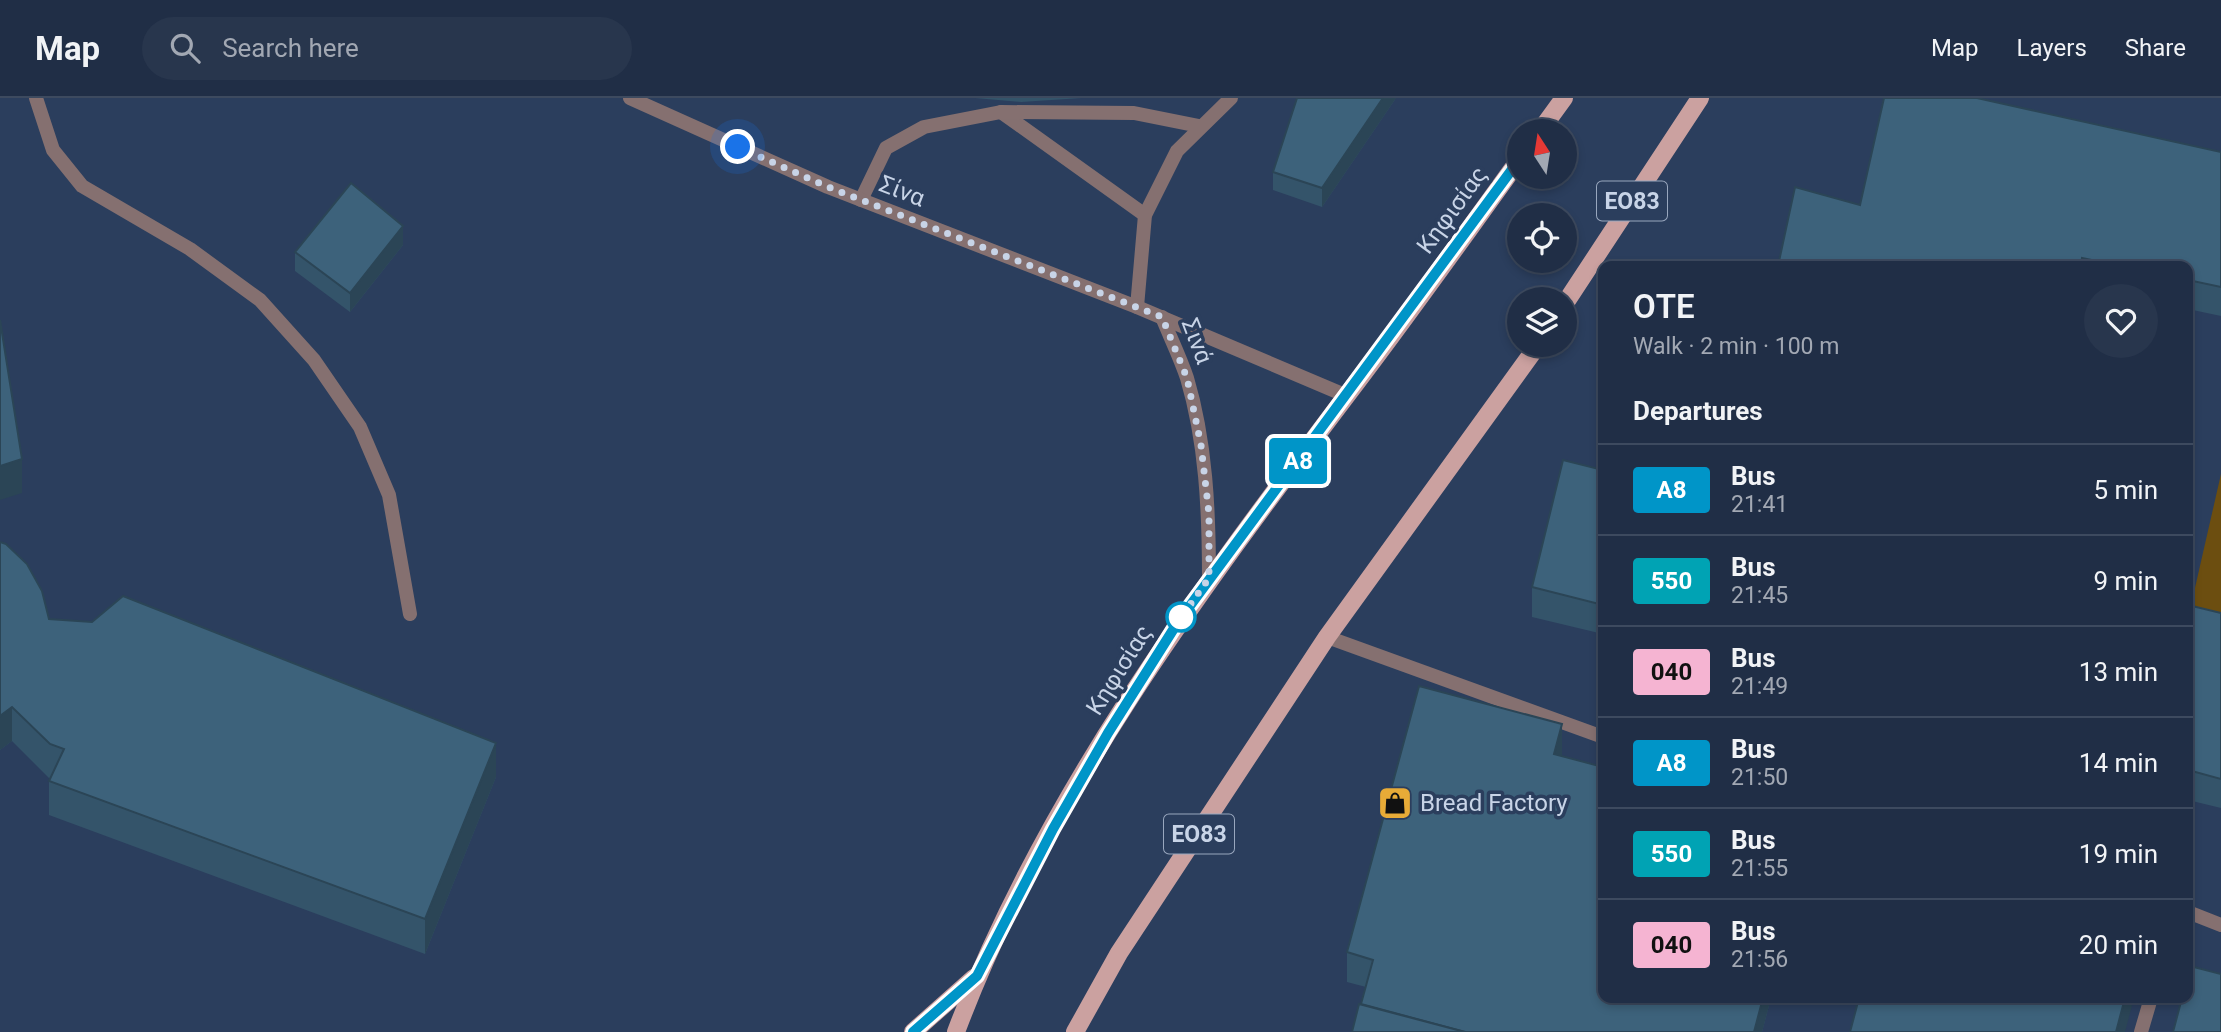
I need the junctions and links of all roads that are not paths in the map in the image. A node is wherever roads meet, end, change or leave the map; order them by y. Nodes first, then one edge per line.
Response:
1 (36, 98) edge
2 (630, 98) edge
3 (1231, 98) edge
4 (1564, 98) edge
5 (1700, 98) edge
6 (1001, 112) junction
7 (1549, 119) edge
8 (1199, 126) junction
9 (1507, 176) edge
10 (861, 200) junction
11 (1145, 215) junction
12 (1575, 287) edge
13 (1137, 307) junction
14 (1162, 317) junction
15 (1529, 357) edge
16 (1347, 396) junction
17 (1209, 578) junction
18 (410, 614) dead end
19 (1327, 637) junction
20 (1598, 735) edge
21 (2193, 914) edge
22 (2221, 925) edge
23 (977, 976) junction
24 (2150, 1003) edge
25 (914, 1032) edge
26 (956, 1032) edge
27 (1075, 1032) edge
28 (2141, 1032) edge

1 - 18 street
2 - 10 street, Σίνα
3 - 8 street
4 - 7 main road
5 - 12 main road, ΕΟ83
6 - 8 street
6 - 10 street
6 - 11 street
8 - 11 street
9 - 16 main road, Κηφισίας
10 - 13 street, Σίνα
11 - 13 street
13 - 14 street, Σίνα
14 - 16 street, Σινά
14 - 17 street, Σινά
15 - 19 main road, ΕΟ83
16 - 17 main road, Κηφισίας
17 - 23 main road, Κηφισίας
19 - 20 street
19 - 27 main road, ΕΟ83
21 - 22 street
23 - 25 main road
23 - 26 main road, Κηφισίας
24 - 28 street

